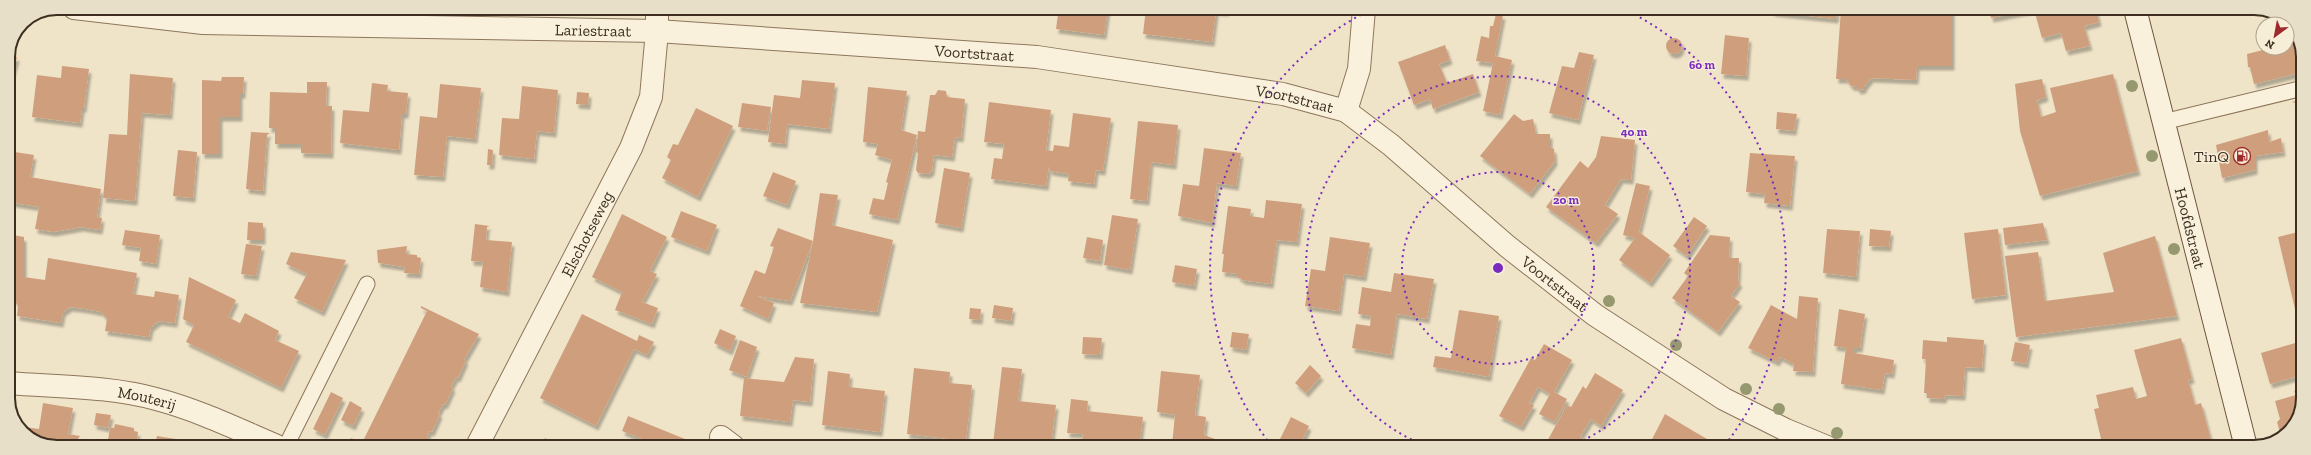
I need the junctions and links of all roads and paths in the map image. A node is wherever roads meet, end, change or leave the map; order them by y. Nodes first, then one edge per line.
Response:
1 (134, 15) edge
2 (657, 15) edge
3 (1363, 15) edge
4 (2136, 15) edge
5 (657, 31) junction
6 (2296, 90) edge
7 (1346, 111) junction
8 (2163, 122) junction
9 (367, 284) dead end
10 (15, 384) edge
11 (263, 440) edge
12 (289, 440) edge
13 (480, 440) edge
14 (1810, 440) edge
15 (2244, 440) edge

1 - 5 street, Lariestraat
2 - 5 street, Elschotseweg
3 - 7 street
4 - 8 street, Hoofdstraat
5 - 7 street, Voortstraat
5 - 13 street, Elschotseweg
6 - 8 lane
7 - 14 street, Voortstraat
8 - 15 street, Hoofdstraat
9 - 12 lane
10 - 11 street, Mouterij

